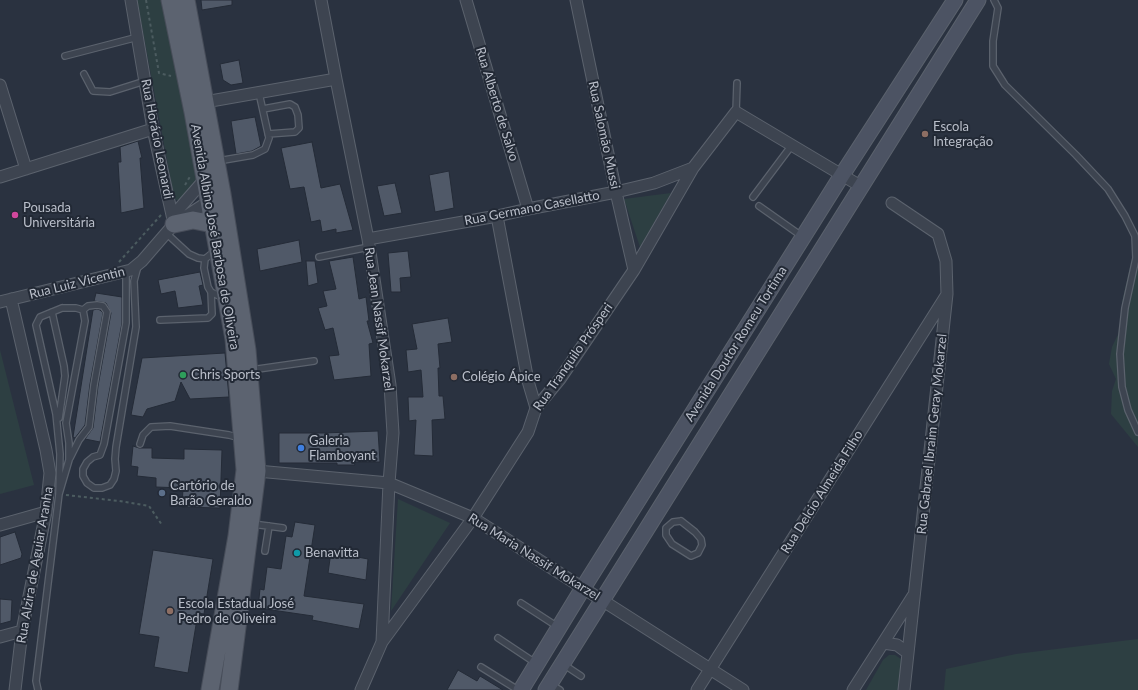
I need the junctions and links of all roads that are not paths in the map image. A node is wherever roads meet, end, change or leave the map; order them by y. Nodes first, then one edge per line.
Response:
1 (131, 0) edge
2 (170, 0) edge
3 (186, 0) edge
4 (321, 0) edge
5 (466, 0) edge
6 (576, 0) edge
7 (955, 0) edge
8 (978, 0) edge
9 (994, 0) edge
10 (138, 38) junction
11 (65, 56) dead end
12 (84, 74) dead end
13 (336, 79) junction
14 (145, 81) junction
15 (737, 83) dead end
16 (0, 85) edge
17 (259, 92) junction
18 (205, 102) junction
19 (263, 109) junction
20 (736, 112) junction
21 (153, 129) junction
22 (268, 134) junction
23 (792, 145) junction
24 (216, 161) junction
25 (694, 168) junction
26 (26, 169) junction
27 (842, 175) junction
28 (0, 177) edge
29 (205, 180) junction
30 (862, 187) junction
31 (616, 192) junction
32 (753, 196) dead end
33 (215, 198) junction
34 (892, 203) dead end
35 (759, 206) dead end
36 (528, 209) junction
37 (497, 216) junction
38 (214, 224) junction
39 (170, 229) junction
40 (803, 237) junction
41 (369, 243) junction
42 (211, 254) junction
43 (319, 257) dead end
44 (138, 264) junction
45 (634, 270) junction
46 (126, 271) junction
47 (211, 292) junction
48 (947, 294) junction
49 (11, 299) junction
50 (227, 300) junction
51 (0, 302) edge
52 (83, 310) junction
53 (52, 312) junction
54 (160, 320) dead end
55 (314, 361) dead end
56 (249, 370) junction
57 (536, 408) junction
58 (57, 426) junction
59 (1138, 432) edge
60 (243, 439) junction
61 (140, 444) dead end
62 (69, 460) junction
63 (257, 471) junction
64 (389, 483) junction
65 (59, 494) junction
66 (46, 512) junction
67 (474, 518) junction
68 (250, 524) junction
69 (0, 525) edge
70 (660, 525) junction
71 (269, 526) junction
72 (283, 528) dead end
73 (265, 551) dead end
74 (583, 588) junction
75 (914, 594) junction
76 (603, 600) junction
77 (521, 603) dead end
78 (559, 628) junction
79 (22, 631) junction
80 (0, 637) edge
81 (498, 638) dead end
82 (382, 642) junction
83 (883, 643) junction
84 (908, 653) junction
85 (537, 664) junction
86 (562, 664) junction
87 (481, 667) dead end
88 (711, 669) junction
89 (581, 676) dead end
90 (552, 688) edge
91 (15, 690) edge
92 (38, 690) edge
93 (210, 690) edge
94 (228, 690) edge
95 (361, 690) edge
96 (518, 690) edge
97 (521, 690) edge
98 (697, 690) edge
99 (743, 690) edge
100 (853, 690) edge
101 (904, 690) edge

1 - 10 street, Rua Horácio Leonardi
2 - 29 main road, Avenida Albino José Barbosa de Oliveira
3 - 18 main road, Avenida Albino José Barbosa de Oliveira
4 - 13 street, Rua Jean Nassif Mokarzel
5 - 36 street, Rua Alberto de Salvo
6 - 31 street, Rua Salomão Mussi
7 - 27 main road, Avenida Doutor Romeu Tortima
8 - 30 main road, Avenida Doutor Romeu Tortima
9 - 59 lane
10 - 11 lane
10 - 14 street, Rua Horácio Leonardi
12 - 14 lane
13 - 17 street
13 - 41 street, Rua Jean Nassif Mokarzel
14 - 21 street, Rua Horácio Leonardi
15 - 20 lane
16 - 26 street
17 - 18 street
17 - 19 lane
18 - 24 main road, Avenida Albino José Barbosa de Oliveira
19 - 22 lane
19 - 22 lane
20 - 23 street
20 - 25 street, Rua Tranquilo Prósperi
21 - 26 street
21 - 39 street, Rua Horácio Leonardi
22 - 24 lane
23 - 27 street
23 - 32 lane
24 - 33 main road, Avenida Albino José Barbosa de Oliveira
25 - 31 street, Rua Germano Casellatto
25 - 45 street, Rua Tranquilo Prósperi
26 - 28 street
27 - 30 street
27 - 40 main road, Avenida Doutor Romeu Tortima
29 - 33 main road, Avenida Albino José Barbosa de Oliveira
29 - 39 street, Rua Horácio Leonardi
30 - 70 main road, Avenida Doutor Romeu Tortima
31 - 36 street, Rua Germano Casellatto
31 - 45 street, Rua Salomão Mussi
33 - 38 main road, Avenida Albino José Barbosa de Oliveira
33 - 39 street, Rua Luiz Vicentin
33 - 56 main road, Avenida Albino José Barbosa de Oliveira
34 - 48 street, Rua Gabrael Ibraim Geray Mokarzel
35 - 40 lane
36 - 37 street, Rua Germano Casellatto
37 - 41 street, Rua Germano Casellatto
37 - 57 street
38 - 39 main road
38 - 42 main road, Avenida Albino José Barbosa de Oliveira
39 - 42 lane
39 - 44 street, Rua Luiz Vicentin
40 - 74 main road, Avenida Doutor Romeu Tortima
41 - 43 lane
41 - 64 street, Rua Jean Nassif Mokarzel
42 - 47 lane
42 - 50 main road, Avenida Albino José Barbosa de Oliveira
44 - 46 street, Rua Luiz Vicentin
44 - 46 lane
45 - 57 street, Rua Tranquilo Prósperi
46 - 49 street, Rua Luiz Vicentin
47 - 50 lane
47 - 54 lane
48 - 75 street, Rua Gabrael Ibraim Geray Mokarzel
48 - 88 street, Rua Delcio Almeida Filho
49 - 51 street, Rua Luiz Vicentin
49 - 66 street, Rua Alzira de Aguiar Aranha
50 - 60 main road, Avenida Albino José Barbosa de Oliveira
52 - 53 lane
52 - 62 lane
52 - 62 lane
53 - 58 lane
53 - 58 lane
55 - 56 lane
56 - 63 main road, Avenida Albino José Barbosa de Oliveira
57 - 67 street, Rua Tranquilo Prósperi
58 - 65 lane
60 - 61 lane
60 - 93 main road, Avenida Albino José Barbosa de Oliveira
62 - 65 lane
63 - 64 street, Rua Maria Nassif Mokarzel
63 - 68 main road, Avenida Albino José Barbosa de Oliveira
64 - 67 street, Rua Maria Nassif Mokarzel
64 - 82 street, Rua Jean Nassif Mokarzel
65 - 92 lane
66 - 69 street
66 - 79 street, Rua Alzira de Aguiar Aranha
67 - 74 street, Rua Maria Nassif Mokarzel
67 - 82 street, Rua Tranquilo Prósperi
68 - 71 lane
68 - 94 main road, Avenida Albino José Barbosa de Oliveira
70 - 70 lane
70 - 76 main road, Avenida Doutor Romeu Tortima
71 - 72 lane
71 - 73 lane
74 - 76 street, Rua Maria Nassif Mokarzel
74 - 78 main road, Avenida Doutor Romeu Tortima
75 - 83 street
75 - 84 street, Rua Gabrael Ibraim Geray Mokarzel
76 - 86 main road, Avenida Doutor Romeu Tortima
76 - 88 street, Rua Maria Nassif Mokarzel
77 - 78 lane
78 - 85 main road, Avenida Doutor Romeu Tortima
79 - 80 street
79 - 91 street, Rua Alzira de Aguiar Aranha
81 - 85 lane
82 - 95 street, Rua Tranquilo Prósperi
83 - 84 street
83 - 100 street
84 - 101 street, Rua Gabrael Ibraim Geray Mokarzel
85 - 97 main road, Avenida Doutor Romeu Tortima
86 - 89 lane
86 - 90 main road, Avenida Doutor Romeu Tortima
87 - 96 lane
88 - 98 street, Rua Delcio Almeida Filho
88 - 99 street, Rua Maria Nassif Mokarzel

